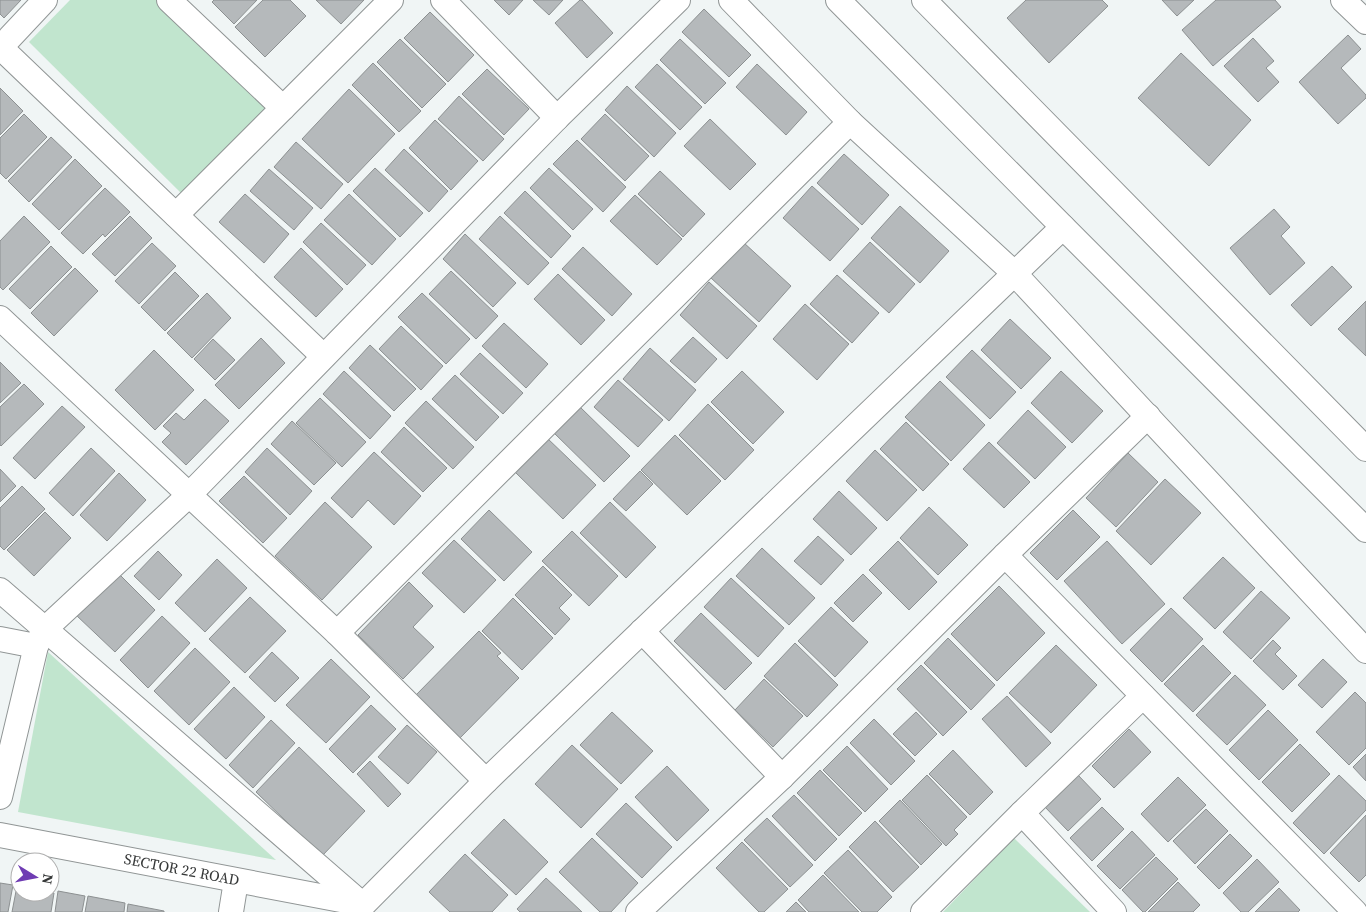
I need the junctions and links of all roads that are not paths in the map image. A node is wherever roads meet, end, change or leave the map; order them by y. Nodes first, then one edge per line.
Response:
1 (46, 0) edge
2 (169, 0) edge
3 (391, 0) edge
4 (443, 0) edge
5 (678, 0) edge
6 (731, 0) edge
7 (838, 0) edge
8 (924, 0) edge
9 (1343, 0) edge
10 (1366, 22) edge
11 (0, 48) edge
12 (283, 108) junction
13 (557, 118) junction
14 (850, 122) junction
15 (176, 215) junction
16 (1062, 227) junction
17 (1014, 272) junction
18 (0, 318) edge
19 (323, 356) junction
20 (1148, 416) junction
21 (1366, 449) edge
22 (188, 496) junction
23 (1366, 530) edge
24 (1005, 555) junction
25 (0, 590) edge
26 (642, 631) junction
27 (337, 633) junction
28 (40, 638) junction
29 (0, 639) edge
30 (1366, 651) edge
31 (1143, 696) junction
32 (782, 777) junction
33 (486, 781) junction
34 (0, 797) edge
35 (1022, 813) junction
36 (0, 835) edge
37 (236, 881) junction
38 (361, 908) edge
39 (231, 912) edge
40 (638, 912) edge
41 (923, 912) edge
42 (1114, 912) edge
43 (1354, 912) edge

1 - 11 street
2 - 12 street
3 - 12 street
4 - 13 street
5 - 13 street
6 - 14 street
7 - 16 street
8 - 21 street
9 - 10 street
11 - 15 street
12 - 15 street
13 - 19 street
14 - 17 street
14 - 27 street
15 - 19 street
16 - 17 street
16 - 23 street
17 - 20 street
17 - 26 street
18 - 22 street
19 - 22 street
20 - 24 street
20 - 30 street
22 - 27 street
22 - 28 street
24 - 31 street
24 - 32 street
25 - 28 street
26 - 32 street
26 - 33 street
27 - 33 street
28 - 29 street
28 - 34 street
28 - 38 street
31 - 35 street
31 - 43 street
32 - 40 street
33 - 38 street
35 - 41 street
35 - 42 street
36 - 37 street, SECTOR 22 ROAD
37 - 38 street, SECTOR 22 ROAD
37 - 39 street

